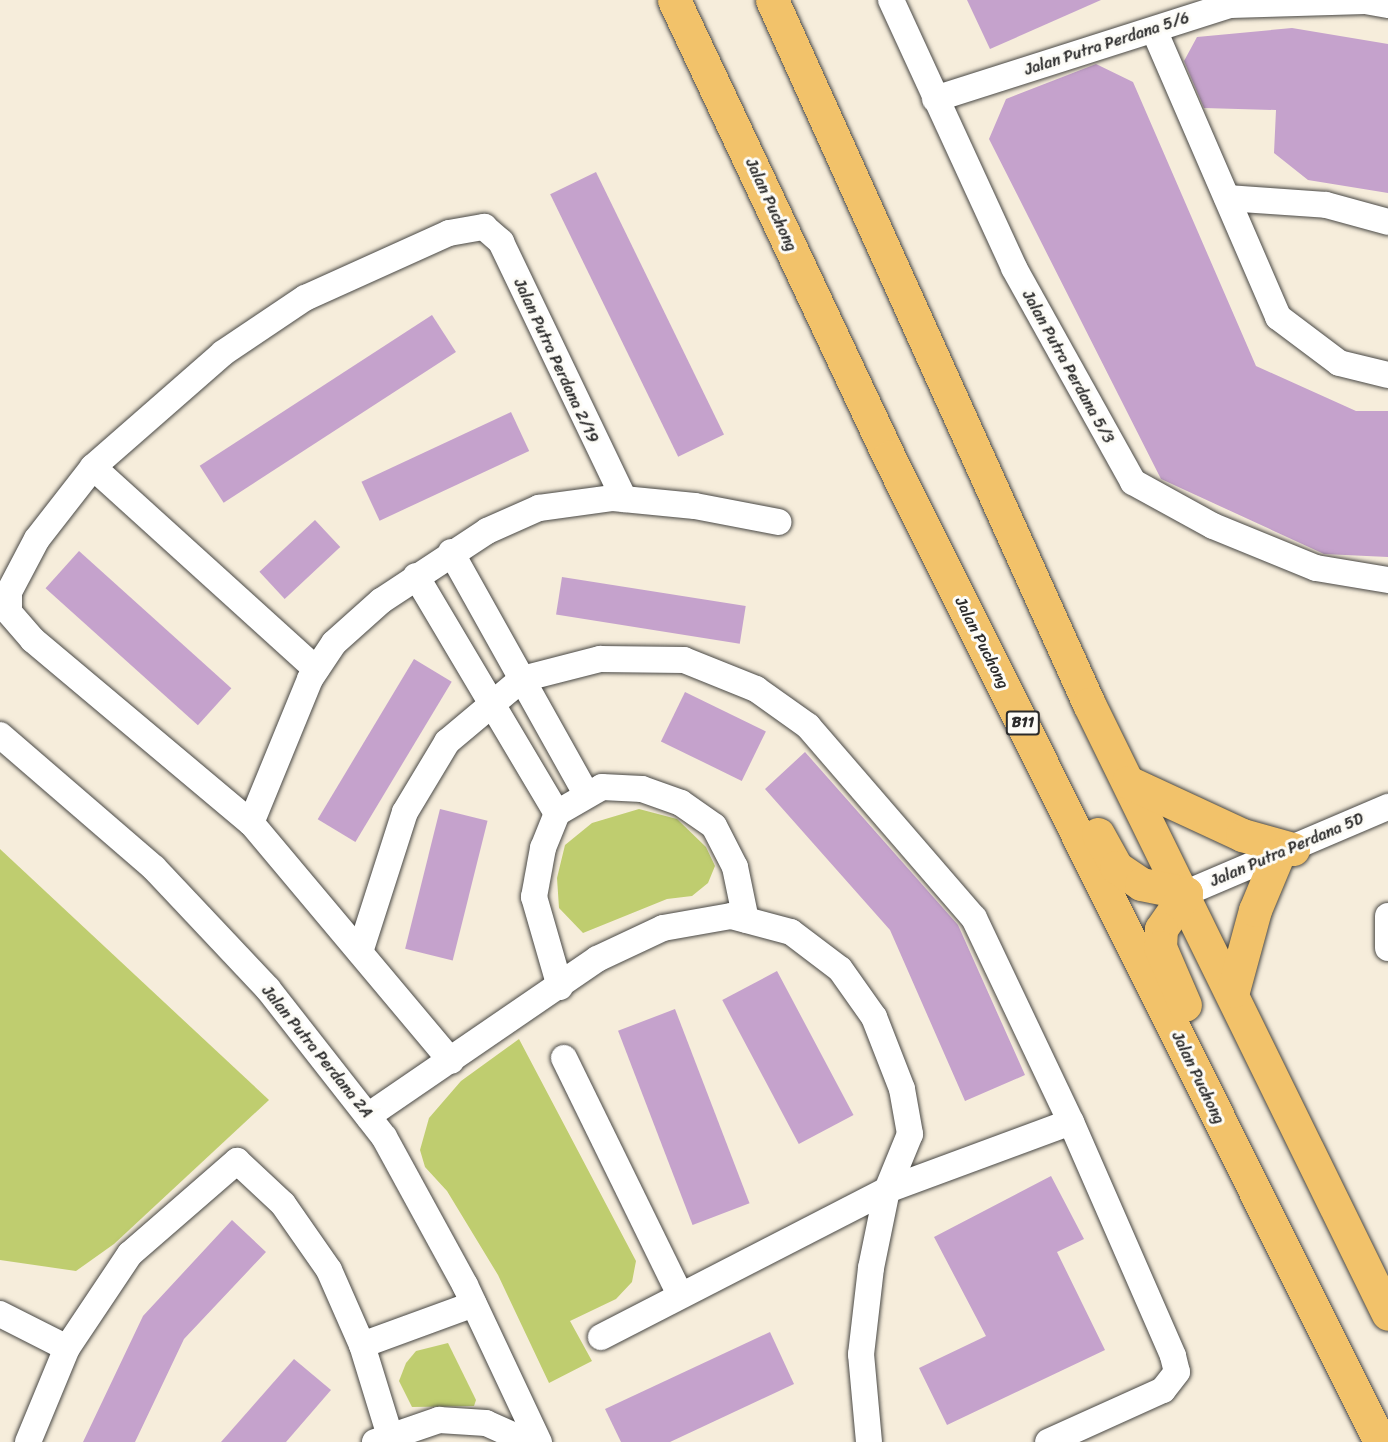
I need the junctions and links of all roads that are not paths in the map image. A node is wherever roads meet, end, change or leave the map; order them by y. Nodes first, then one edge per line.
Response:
1 (674, 0) edge
2 (772, 0) edge
3 (891, 0) edge
4 (1388, 5) edge
5 (1154, 30) junction
6 (935, 99) junction
7 (1227, 198) junction
8 (1388, 222) edge
9 (1388, 375) edge
10 (93, 466) junction
11 (624, 499) junction
12 (778, 522) dead end
13 (451, 552) junction
14 (416, 576) junction
15 (1388, 580) edge
16 (316, 669) junction
17 (522, 679) junction
18 (493, 704) junction
19 (0, 735) edge
20 (1037, 752) junction
21 (1128, 782) junction
22 (586, 794) junction
23 (1388, 807) edge
24 (557, 813) junction
25 (251, 823) junction
26 (1285, 852) junction
27 (1186, 893) junction
28 (1388, 916) edge
29 (746, 920) junction
30 (1388, 948) edge
31 (360, 952) junction
32 (560, 987) junction
33 (1233, 991) junction
34 (564, 1058) dead end
35 (451, 1061) junction
36 (1209, 1101) junction
37 (368, 1116) junction
38 (1071, 1122) junction
39 (887, 1190) junction
40 (680, 1295) junction
41 (474, 1304) junction
42 (0, 1314) edge
43 (1388, 1314) edge
44 (601, 1337) dead end
45 (362, 1345) junction
46 (67, 1348) junction
47 (382, 1437) edge
48 (28, 1442) edge
49 (528, 1442) edge
50 (539, 1442) edge
51 (869, 1442) edge
52 (1048, 1442) edge
53 (1380, 1442) edge

1 - 20 main road, Jalan Puchong / B11
2 - 21 main road
3 - 6 street, Jalan Putra Perdana 5/3
4 - 5 street, Jalan Putra Perdana 5/6
5 - 6 street, Jalan Putra Perdana 5/6
5 - 7 street
6 - 15 street, Jalan Putra Perdana 5/3
7 - 8 street
7 - 9 street
10 - 11 street, Jalan Putra Perdana 2/19
10 - 16 street
10 - 25 street
11 - 12 street
11 - 13 street
13 - 14 street
13 - 17 street
14 - 16 street
14 - 18 street
16 - 25 street
17 - 18 street
17 - 22 street
17 - 38 street
18 - 24 street
18 - 31 street
19 - 37 street, Jalan Putra Perdana 2A
20 - 27 main road
20 - 36 main road, Jalan Puchong / B11
21 - 26 main road
21 - 27 main road
22 - 24 street
22 - 29 street
23 - 26 street, Jalan Putra Perdana 5D
24 - 32 street
25 - 31 street
26 - 27 street, Jalan Putra Perdana 5D
26 - 33 main road
27 - 33 main road
27 - 36 main road
28 - 30 street
29 - 32 street
29 - 39 street
31 - 35 street
32 - 35 street
33 - 43 main road
34 - 40 street
35 - 37 street
36 - 53 main road, Jalan Puchong / B11
37 - 41 street, Jalan Putra Perdana 2A
38 - 39 street
38 - 52 street
39 - 40 street
39 - 51 street
40 - 44 street
41 - 45 street
41 - 50 street, Jalan Putra Perdana 2A
42 - 46 street
45 - 46 street
45 - 47 street
46 - 48 street
47 - 49 street

